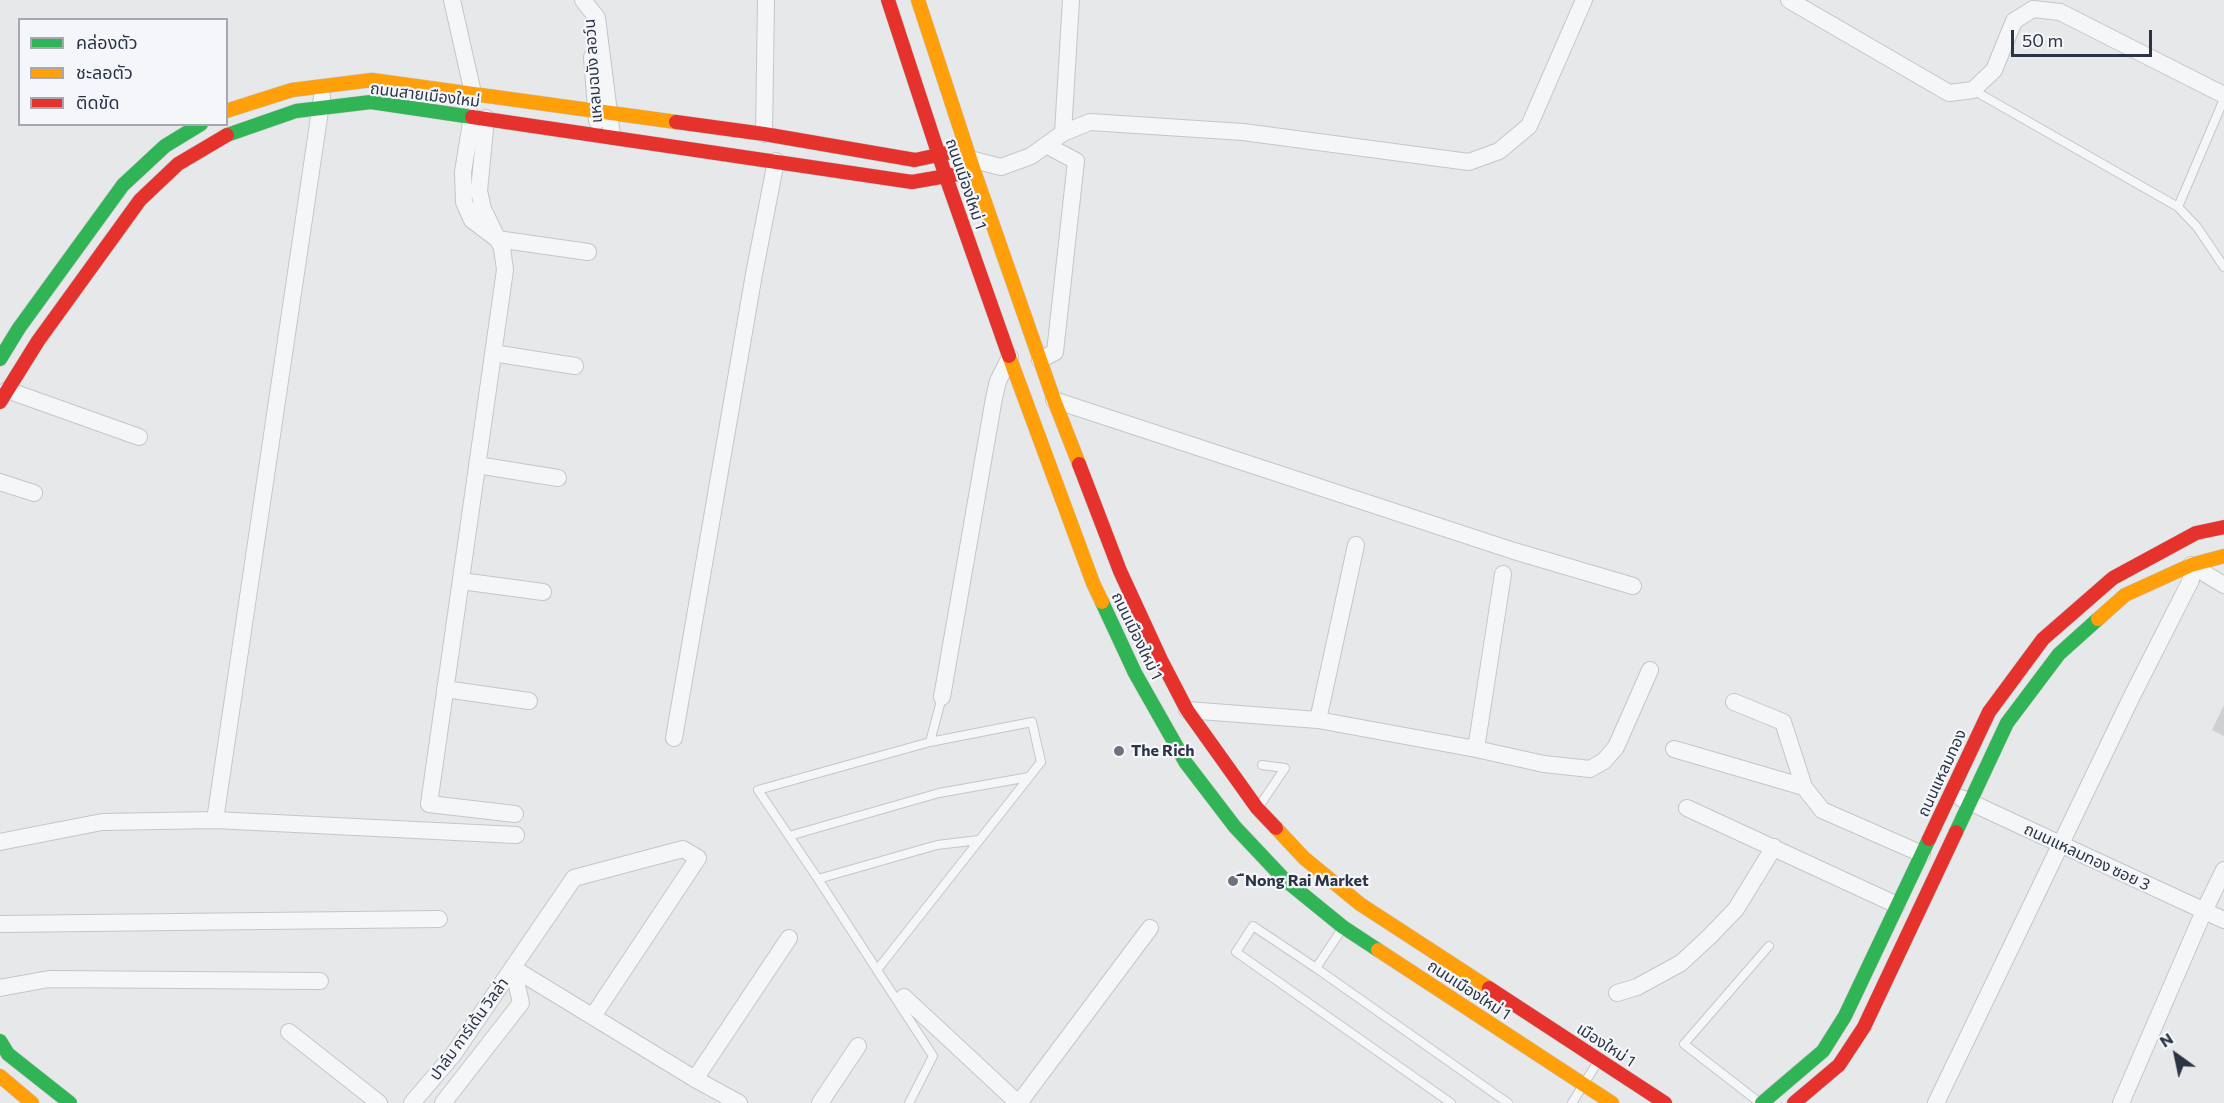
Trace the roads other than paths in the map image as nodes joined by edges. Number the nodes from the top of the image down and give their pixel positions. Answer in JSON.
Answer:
{"nodes":[{"id":1,"x":452,"y":0,"type":"edge"},
{"id":2,"x":766,"y":0,"type":"edge"},
{"id":3,"x":888,"y":0,"type":"edge"},
{"id":4,"x":918,"y":0,"type":"edge"},
{"id":5,"x":1071,"y":0,"type":"edge"},
{"id":6,"x":1584,"y":0,"type":"edge"},
{"id":7,"x":1789,"y":0,"type":"edge"},
{"id":8,"x":585,"y":4,"type":"edge"},
{"id":9,"x":2031,"y":5,"type":"edge"},
{"id":10,"x":323,"y":86,"type":"junction"},
{"id":11,"x":1973,"y":90,"type":"junction"},
{"id":12,"x":474,"y":93,"type":"junction"},
{"id":13,"x":2224,"y":94,"type":"edge"},
{"id":14,"x":2224,"y":99,"type":"edge"},
{"id":15,"x":321,"y":108,"type":"junction"},
{"id":16,"x":228,"y":110,"type":"edge"},
{"id":17,"x":603,"y":112,"type":"junction"},
{"id":18,"x":479,"y":117,"type":"junction"},
{"id":19,"x":198,"y":126,"type":"edge"},
{"id":20,"x":1063,"y":133,"type":"junction"},
{"id":21,"x":764,"y":134,"type":"junction"},
{"id":22,"x":605,"y":135,"type":"junction"},
{"id":23,"x":1046,"y":145,"type":"junction"},
{"id":24,"x":939,"y":156,"type":"junction"},
{"id":25,"x":970,"y":159,"type":"junction"},
{"id":26,"x":776,"y":161,"type":"junction"},
{"id":27,"x":946,"y":177,"type":"junction"},
{"id":28,"x":2178,"y":207,"type":"junction"},
{"id":29,"x":497,"y":239,"type":"junction"},
{"id":30,"x":588,"y":252,"type":"dead end"},
{"id":31,"x":2224,"y":267,"type":"edge"},
{"id":32,"x":493,"y":353,"type":"junction"},
{"id":33,"x":1010,"y":357,"type":"junction"},
{"id":34,"x":0,"y":359,"type":"edge"},
{"id":35,"x":1040,"y":360,"type":"junction"},
{"id":36,"x":575,"y":366,"type":"dead end"},
{"id":37,"x":4,"y":396,"type":"edge"},
{"id":38,"x":1054,"y":400,"type":"junction"},
{"id":39,"x":139,"y":437,"type":"dead end"},
{"id":40,"x":477,"y":465,"type":"junction"},
{"id":41,"x":558,"y":478,"type":"dead end"},
{"id":42,"x":0,"y":482,"type":"edge"},
{"id":43,"x":34,"y":493,"type":"dead end"},
{"id":44,"x":2224,"y":527,"type":"edge"},
{"id":45,"x":1356,"y":545,"type":"dead end"},
{"id":46,"x":2224,"y":556,"type":"edge"},
{"id":47,"x":2191,"y":565,"type":"junction"},
{"id":48,"x":1503,"y":574,"type":"dead end"},
{"id":49,"x":461,"y":581,"type":"junction"},
{"id":50,"x":2224,"y":585,"type":"edge"},
{"id":51,"x":1633,"y":586,"type":"dead end"},
{"id":52,"x":543,"y":592,"type":"dead end"},
{"id":53,"x":1650,"y":670,"type":"dead end"},
{"id":54,"x":445,"y":689,"type":"junction"},
{"id":55,"x":942,"y":697,"type":"joint"},
{"id":56,"x":529,"y":701,"type":"dead end"},
{"id":57,"x":1734,"y":702,"type":"dead end"},
{"id":58,"x":1187,"y":710,"type":"junction"},
{"id":59,"x":1318,"y":720,"type":"junction"},
{"id":60,"x":674,"y":738,"type":"dead end"},
{"id":61,"x":930,"y":742,"type":"junction"},
{"id":62,"x":1476,"y":749,"type":"junction"},
{"id":63,"x":1674,"y":749,"type":"dead end"},
{"id":64,"x":1262,"y":765,"type":"dead end"},
{"id":65,"x":1029,"y":777,"type":"junction"},
{"id":66,"x":1804,"y":787,"type":"junction"},
{"id":67,"x":1950,"y":793,"type":"junction"},
{"id":68,"x":1970,"y":802,"type":"junction"},
{"id":69,"x":1257,"y":808,"type":"junction"},
{"id":70,"x":1687,"y":808,"type":"dead end"},
{"id":71,"x":515,"y":814,"type":"dead end"},
{"id":72,"x":215,"y":820,"type":"junction"},
{"id":73,"x":516,"y":835,"type":"dead end"},
{"id":74,"x":789,"y":836,"type":"junction"},
{"id":75,"x":979,"y":840,"type":"junction"},
{"id":76,"x":0,"y":842,"type":"edge"},
{"id":77,"x":2062,"y":844,"type":"junction"},
{"id":78,"x":1774,"y":847,"type":"junction"},
{"id":79,"x":1922,"y":854,"type":"junction"},
{"id":80,"x":2224,"y":870,"type":"edge"},
{"id":81,"x":818,"y":879,"type":"junction"},
{"id":82,"x":1897,"y":905,"type":"junction"},
{"id":83,"x":2204,"y":911,"type":"junction"},
{"id":84,"x":439,"y":919,"type":"dead end"},
{"id":85,"x":2224,"y":920,"type":"edge"},
{"id":86,"x":0,"y":924,"type":"edge"},
{"id":87,"x":1342,"y":927,"type":"junction"},
{"id":88,"x":1150,"y":928,"type":"dead end"},
{"id":89,"x":789,"y":938,"type":"dead end"},
{"id":90,"x":1769,"y":946,"type":"dead end"},
{"id":91,"x":513,"y":968,"type":"junction"},
{"id":92,"x":1316,"y":968,"type":"junction"},
{"id":93,"x":877,"y":970,"type":"junction"},
{"id":94,"x":321,"y":981,"type":"dead end"},
{"id":95,"x":0,"y":988,"type":"edge"},
{"id":96,"x":1617,"y":993,"type":"dead end"},
{"id":97,"x":904,"y":997,"type":"dead end"},
{"id":98,"x":1529,"y":1014,"type":"joint"},
{"id":99,"x":593,"y":1016,"type":"junction"},
{"id":100,"x":289,"y":1032,"type":"dead end"},
{"id":101,"x":1,"y":1044,"type":"edge"},
{"id":102,"x":858,"y":1046,"type":"dead end"},
{"id":103,"x":1599,"y":1060,"type":"junction"},
{"id":104,"x":0,"y":1076,"type":"edge"},
{"id":105,"x":694,"y":1079,"type":"junction"},
{"id":106,"x":1583,"y":1084,"type":"junction"},
{"id":107,"x":32,"y":1103,"type":"edge"},
{"id":108,"x":70,"y":1103,"type":"edge"},
{"id":109,"x":379,"y":1103,"type":"edge"},
{"id":110,"x":412,"y":1103,"type":"edge"},
{"id":111,"x":443,"y":1103,"type":"edge"},
{"id":112,"x":739,"y":1103,"type":"edge"},
{"id":113,"x":820,"y":1103,"type":"edge"},
{"id":114,"x":909,"y":1103,"type":"edge"},
{"id":115,"x":1018,"y":1103,"type":"edge"},
{"id":116,"x":1451,"y":1103,"type":"edge"},
{"id":117,"x":1508,"y":1103,"type":"edge"},
{"id":118,"x":1572,"y":1103,"type":"edge"},
{"id":119,"x":1612,"y":1103,"type":"edge"},
{"id":120,"x":1665,"y":1103,"type":"edge"},
{"id":121,"x":1761,"y":1103,"type":"edge"},
{"id":122,"x":1794,"y":1103,"type":"edge"},
{"id":123,"x":1936,"y":1103,"type":"edge"},
{"id":124,"x":2121,"y":1103,"type":"edge"}],
"edges":[{"from":1,"to":12,"type":"street"},
{"from":2,"to":21,"type":"street"},
{"from":3,"to":24,"type":"street","name":"ถนนเมืองใหม่ 1"},
{"from":4,"to":25,"type":"street","name":"ถนนเมืองใหม่ 1"},
{"from":5,"to":20,"type":"street"},
{"from":6,"to":20,"type":"street"},
{"from":7,"to":11,"type":"street"},
{"from":8,"to":17,"type":"street","name":"แหลมฉบัง ลอว์น"},
{"from":9,"to":11,"type":"street"},
{"from":9,"to":13,"type":"street"},
{"from":10,"to":12,"type":"street","name":"ถนนสายเมืองใหม่"},
{"from":10,"to":15,"type":"street"},
{"from":10,"to":16,"type":"street","name":"ถนนสายเมืองใหม่"},
{"from":11,"to":28,"type":"lane"},
{"from":12,"to":17,"type":"street","name":"ถนนสายเมืองใหม่"},
{"from":14,"to":28,"type":"lane"},
{"from":15,"to":18,"type":"street","name":"ถนนสายเมืองใหม่"},
{"from":15,"to":37,"type":"street","name":"ถนนสายเมืองใหม่"},
{"from":15,"to":72,"type":"street"},
{"from":17,"to":21,"type":"street","name":"ถนนสายเมืองใหม่"},
{"from":17,"to":22,"type":"street","name":"แหลมฉบัง ลอว์น"},
{"from":18,"to":22,"type":"street","name":"ถนนสายเมืองใหม่"},
{"from":18,"to":29,"type":"street"},
{"from":19,"to":34,"type":"street"},
{"from":20,"to":23,"type":"street"},
{"from":21,"to":24,"type":"street","name":"ถนนสายเมืองใหม่"},
{"from":22,"to":26,"type":"street","name":"ถนนสายเมืองใหม่"},
{"from":23,"to":25,"type":"street"},
{"from":23,"to":35,"type":"street"},
{"from":24,"to":25,"type":"street","name":"ถนนสายเมืองใหม่"},
{"from":24,"to":27,"type":"street","name":"ถนนเมืองใหม่ 1"},
{"from":25,"to":27,"type":"street","name":"ถนนสายเมืองใหม่"},
{"from":25,"to":35,"type":"street","name":"ถนนเมืองใหม่ 1"},
{"from":26,"to":27,"type":"street","name":"ถนนสายเมืองใหม่"},
{"from":26,"to":60,"type":"street"},
{"from":27,"to":33,"type":"street","name":"ถนนเมืองใหม่ 1"},
{"from":28,"to":31,"type":"lane"},
{"from":29,"to":30,"type":"street"},
{"from":29,"to":32,"type":"street"},
{"from":32,"to":36,"type":"street"},
{"from":32,"to":40,"type":"street"},
{"from":33,"to":55,"type":"street"},
{"from":33,"to":87,"type":"street","name":"ถนนเมืองใหม่ 1"},
{"from":35,"to":38,"type":"street","name":"ถนนเมืองใหม่ 1"},
{"from":37,"to":39,"type":"street"},
{"from":38,"to":51,"type":"street"},
{"from":38,"to":58,"type":"street","name":"ถนนเมืองใหม่ 1"},
{"from":40,"to":41,"type":"street"},
{"from":40,"to":49,"type":"street"},
{"from":42,"to":43,"type":"street"},
{"from":44,"to":67,"type":"street","name":"ถนนแหลมทอง"},
{"from":45,"to":59,"type":"street"},
{"from":46,"to":47,"type":"street"},
{"from":47,"to":50,"type":"street"},
{"from":47,"to":68,"type":"street"},
{"from":47,"to":77,"type":"street"},
{"from":48,"to":62,"type":"street"},
{"from":49,"to":52,"type":"street"},
{"from":49,"to":54,"type":"street"},
{"from":53,"to":62,"type":"street"},
{"from":54,"to":56,"type":"street"},
{"from":54,"to":71,"type":"street"},
{"from":55,"to":61,"type":"lane"},
{"from":57,"to":66,"type":"street"},
{"from":58,"to":59,"type":"street"},
{"from":58,"to":69,"type":"street","name":"ถนนเมืองใหม่ 1"},
{"from":59,"to":62,"type":"street"},
{"from":61,"to":65,"type":"lane"},
{"from":61,"to":74,"type":"lane"},
{"from":63,"to":66,"type":"street"},
{"from":64,"to":69,"type":"lane"},
{"from":65,"to":74,"type":"lane"},
{"from":65,"to":75,"type":"lane"},
{"from":66,"to":79,"type":"street"},
{"from":67,"to":68,"type":"street","name":"ถนนแหลมทอง ซอย 3"},
{"from":67,"to":79,"type":"street","name":"ถนนแหลมทอง"},
{"from":68,"to":77,"type":"street","name":"ถนนแหลมทอง ซอย 3"},
{"from":68,"to":122,"type":"street"},
{"from":69,"to":98,"type":"street","name":"ถนนเมืองใหม่ 1"},
{"from":70,"to":78,"type":"street"},
{"from":72,"to":73,"type":"street"},
{"from":72,"to":76,"type":"street"},
{"from":74,"to":81,"type":"lane"},
{"from":75,"to":81,"type":"lane"},
{"from":75,"to":93,"type":"lane"},
{"from":77,"to":83,"type":"street","name":"ถนนแหลมทอง ซอย 3"},
{"from":77,"to":123,"type":"street"},
{"from":78,"to":82,"type":"street"},
{"from":78,"to":96,"type":"street"},
{"from":79,"to":82,"type":"street","name":"ถนนแหลมทอง"},
{"from":80,"to":83,"type":"street"},
{"from":81,"to":93,"type":"lane"},
{"from":82,"to":121,"type":"street","name":"ถนนแหลมทอง"},
{"from":83,"to":85,"type":"street","name":"ถนนแหลมทอง ซอย 3"},
{"from":83,"to":124,"type":"street"},
{"from":84,"to":86,"type":"street"},
{"from":87,"to":92,"type":"lane"},
{"from":87,"to":106,"type":"street","name":"ถนนเมืองใหม่ 1"},
{"from":88,"to":115,"type":"street"},
{"from":89,"to":105,"type":"street"},
{"from":90,"to":121,"type":"lane"},
{"from":91,"to":99,"type":"street"},
{"from":91,"to":99,"type":"street"},
{"from":91,"to":110,"type":"street","name":"ปาล์ม การ์เด้น วิลล่า"},
{"from":91,"to":111,"type":"street","name":"ปาล์ม การ์เด้น วิลล่า"},
{"from":92,"to":116,"type":"lane"},
{"from":92,"to":117,"type":"lane"},
{"from":93,"to":114,"type":"lane"},
{"from":94,"to":95,"type":"street"},
{"from":97,"to":115,"type":"street"},
{"from":98,"to":103,"type":"street","name":"เมืองใหม่ 1"},
{"from":99,"to":105,"type":"street"},
{"from":100,"to":109,"type":"street"},
{"from":101,"to":108,"type":"street"},
{"from":102,"to":113,"type":"street"},
{"from":103,"to":106,"type":"lane"},
{"from":103,"to":120,"type":"street","name":"เมืองใหม่ 1"},
{"from":104,"to":107,"type":"street"},
{"from":105,"to":112,"type":"street"},
{"from":106,"to":118,"type":"lane"},
{"from":106,"to":119,"type":"street","name":"ถนนเมืองใหม่ 1"}]}
